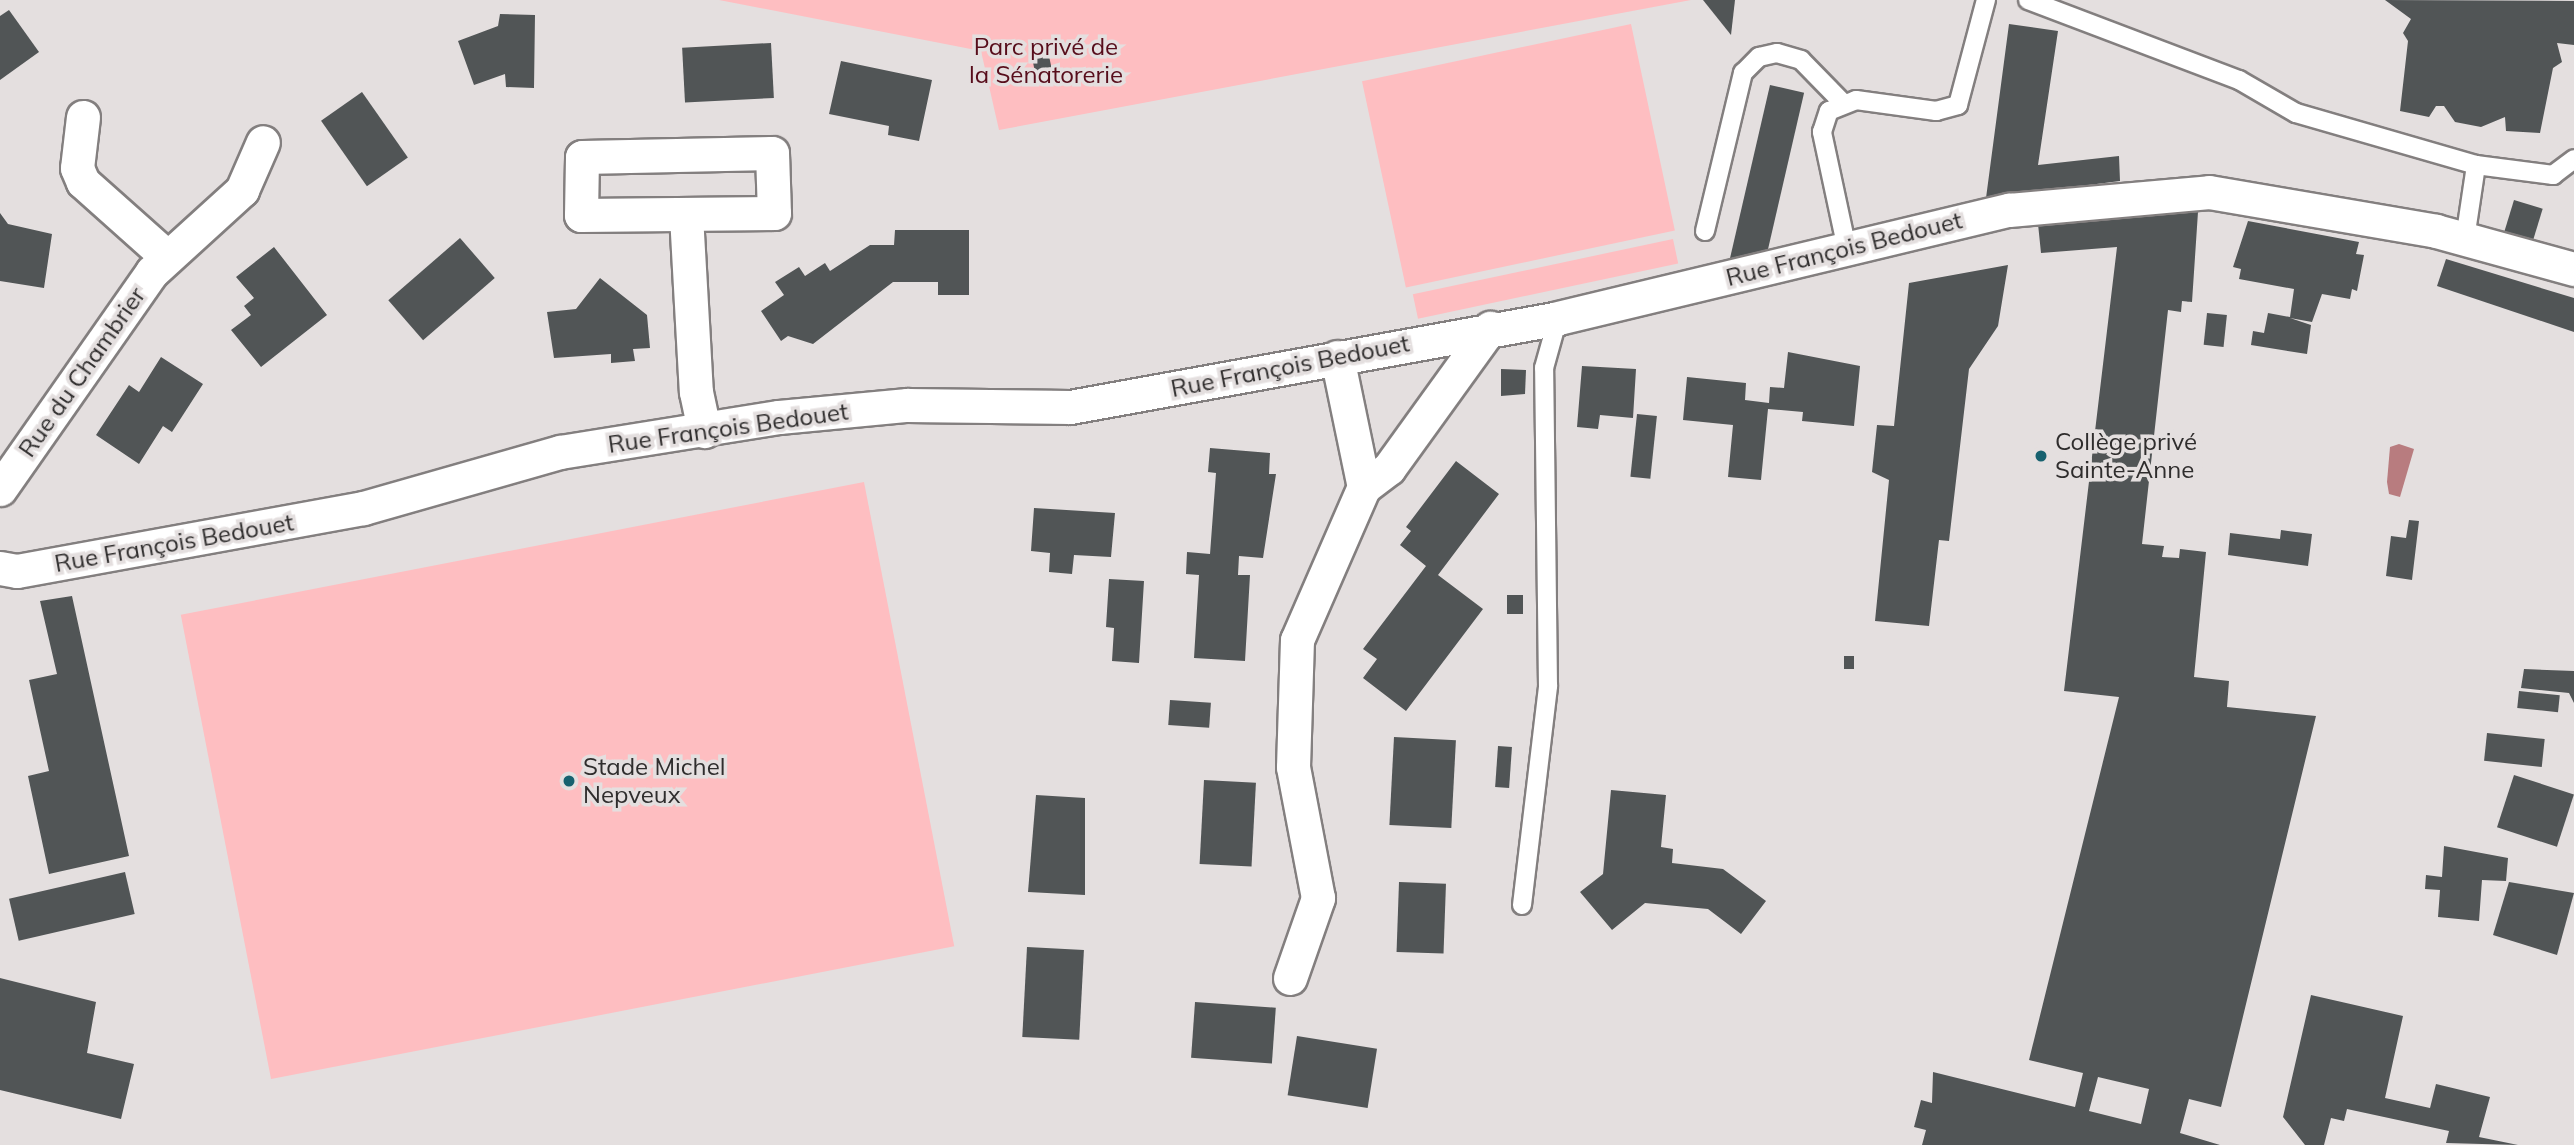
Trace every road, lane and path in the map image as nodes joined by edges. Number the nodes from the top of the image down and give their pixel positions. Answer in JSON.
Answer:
{"nodes":[{"id":1,"x":1986,"y":0,"type":"edge"},
{"id":2,"x":2028,"y":0,"type":"edge"},
{"id":3,"x":1841,"y":101,"type":"junction"},
{"id":4,"x":83,"y":117,"type":"dead end"},
{"id":5,"x":263,"y":142,"type":"dead end"},
{"id":6,"x":2574,"y":159,"type":"edge"},
{"id":7,"x":2476,"y":165,"type":"junction"},
{"id":8,"x":686,"y":215,"type":"junction"},
{"id":9,"x":1705,"y":231,"type":"dead end"},
{"id":10,"x":2465,"y":239,"type":"junction"},
{"id":11,"x":1847,"y":249,"type":"junction"},
{"id":12,"x":166,"y":256,"type":"junction"},
{"id":13,"x":2574,"y":270,"type":"edge"},
{"id":14,"x":1558,"y":318,"type":"junction"},
{"id":15,"x":1490,"y":328,"type":"junction"},
{"id":16,"x":1337,"y":357,"type":"junction"},
{"id":17,"x":704,"y":431,"type":"junction"},
{"id":18,"x":1364,"y":487,"type":"junction"},
{"id":19,"x":0,"y":489,"type":"edge"},
{"id":20,"x":0,"y":568,"type":"edge"},
{"id":21,"x":1522,"y":905,"type":"dead end"},
{"id":22,"x":1290,"y":978,"type":"dead end"}],
"edges":[{"from":1,"to":3,"type":"lane"},
{"from":2,"to":7,"type":"lane"},
{"from":3,"to":9,"type":"lane"},
{"from":3,"to":11,"type":"lane"},
{"from":4,"to":12,"type":"street"},
{"from":5,"to":12,"type":"street","name":"Rue du Chambrier"},
{"from":6,"to":7,"type":"lane"},
{"from":7,"to":10,"type":"lane"},
{"from":8,"to":8,"type":"street"},
{"from":8,"to":17,"type":"street"},
{"from":10,"to":11,"type":"street","name":"Rue François Bedouet"},
{"from":10,"to":13,"type":"street","name":"Rue François Bedouet"},
{"from":11,"to":14,"type":"street","name":"Rue François Bedouet"},
{"from":12,"to":19,"type":"street","name":"Rue du Chambrier"},
{"from":14,"to":15,"type":"street","name":"Rue François Bedouet"},
{"from":14,"to":21,"type":"lane"},
{"from":15,"to":16,"type":"street","name":"Rue François Bedouet"},
{"from":15,"to":18,"type":"street"},
{"from":16,"to":17,"type":"street","name":"Rue François Bedouet"},
{"from":16,"to":18,"type":"street"},
{"from":17,"to":20,"type":"street","name":"Rue François Bedouet"},
{"from":18,"to":22,"type":"street"}]}
